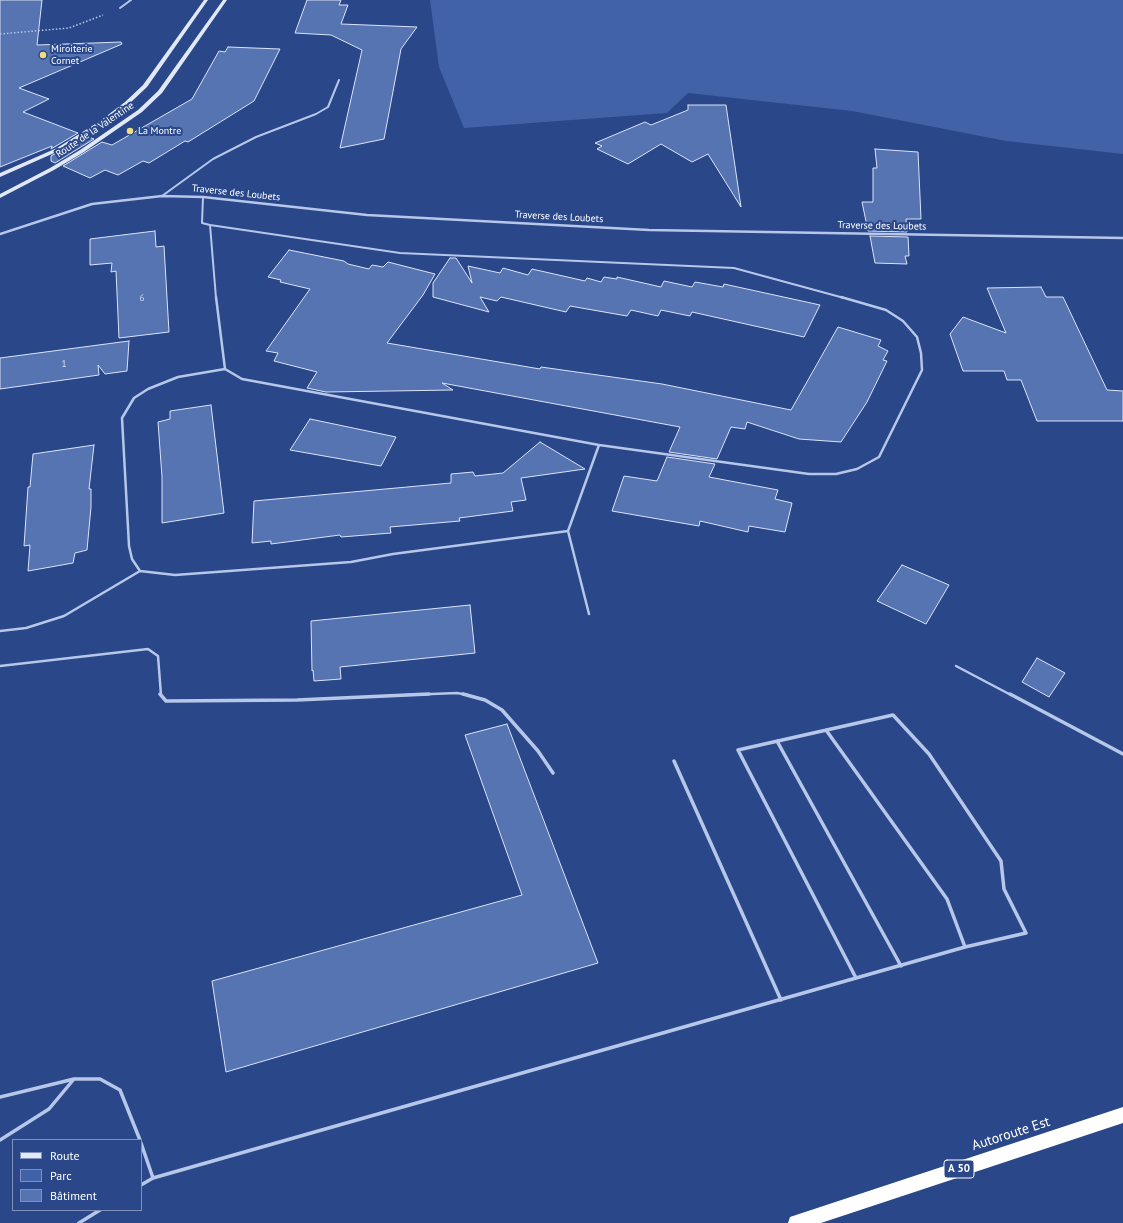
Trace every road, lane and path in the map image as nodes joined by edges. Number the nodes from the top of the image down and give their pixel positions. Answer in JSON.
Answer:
{"nodes":[{"id":1,"x":131,"y":0,"type":"edge"},
{"id":2,"x":206,"y":0,"type":"edge"},
{"id":3,"x":224,"y":0,"type":"edge"},
{"id":4,"x":120,"y":8,"type":"joint"},
{"id":5,"x":0,"y":34,"type":"edge"},
{"id":6,"x":338,"y":80,"type":"dead end"},
{"id":7,"x":0,"y":175,"type":"edge"},
{"id":8,"x":0,"y":196,"type":"edge"},
{"id":9,"x":162,"y":196,"type":"junction"},
{"id":10,"x":203,"y":197,"type":"junction"},
{"id":11,"x":210,"y":225,"type":"junction"},
{"id":12,"x":0,"y":234,"type":"edge"},
{"id":13,"x":1123,"y":238,"type":"edge"},
{"id":14,"x":225,"y":369,"type":"junction"},
{"id":15,"x":599,"y":445,"type":"junction"},
{"id":16,"x":568,"y":531,"type":"junction"},
{"id":17,"x":140,"y":571,"type":"junction"},
{"id":18,"x":589,"y":614,"type":"dead end"},
{"id":19,"x":0,"y":631,"type":"edge"},
{"id":20,"x":0,"y":666,"type":"edge"},
{"id":21,"x":956,"y":666,"type":"dead end"},
{"id":22,"x":826,"y":730,"type":"junction"},
{"id":23,"x":777,"y":741,"type":"junction"},
{"id":24,"x":1123,"y":754,"type":"edge"},
{"id":25,"x":674,"y":761,"type":"dead end"},
{"id":26,"x":553,"y":773,"type":"dead end"},
{"id":27,"x":965,"y":948,"type":"junction"},
{"id":28,"x":901,"y":966,"type":"junction"},
{"id":29,"x":856,"y":978,"type":"junction"},
{"id":30,"x":781,"y":1000,"type":"junction"},
{"id":31,"x":74,"y":1079,"type":"junction"},
{"id":32,"x":0,"y":1097,"type":"edge"},
{"id":33,"x":1123,"y":1115,"type":"edge"},
{"id":34,"x":140,"y":1139,"type":"edge"},
{"id":35,"x":0,"y":1140,"type":"edge"},
{"id":36,"x":142,"y":1147,"type":"edge"},
{"id":37,"x":153,"y":1178,"type":"junction"},
{"id":38,"x":142,"y":1184,"type":"edge"},
{"id":39,"x":98,"y":1211,"type":"edge"},
{"id":40,"x":79,"y":1223,"type":"edge"},
{"id":41,"x":796,"y":1223,"type":"edge"}],
"edges":[{"from":1,"to":4,"type":"lane"},
{"from":2,"to":7,"type":"main road","name":"Route de la Valentine"},
{"from":3,"to":8,"type":"main road","name":"Route de la Valentine"},
{"from":4,"to":5,"type":"path"},
{"from":6,"to":9,"type":"lane"},
{"from":9,"to":10,"type":"street","name":"Traverse des Loubets"},
{"from":9,"to":12,"type":"street","name":"Traverse des Loubets"},
{"from":10,"to":11,"type":"lane"},
{"from":10,"to":13,"type":"street","name":"Traverse des Loubets"},
{"from":11,"to":14,"type":"lane"},
{"from":11,"to":15,"type":"lane"},
{"from":14,"to":15,"type":"lane"},
{"from":14,"to":17,"type":"lane"},
{"from":15,"to":16,"type":"lane"},
{"from":16,"to":17,"type":"lane"},
{"from":16,"to":18,"type":"lane"},
{"from":17,"to":19,"type":"lane"},
{"from":20,"to":26,"type":"lane"},
{"from":21,"to":24,"type":"lane"},
{"from":22,"to":23,"type":"lane"},
{"from":22,"to":27,"type":"lane"},
{"from":22,"to":27,"type":"lane"},
{"from":23,"to":28,"type":"lane"},
{"from":23,"to":29,"type":"lane"},
{"from":25,"to":30,"type":"lane"},
{"from":27,"to":28,"type":"lane"},
{"from":28,"to":29,"type":"lane"},
{"from":29,"to":30,"type":"lane"},
{"from":30,"to":37,"type":"lane"},
{"from":31,"to":32,"type":"lane"},
{"from":31,"to":34,"type":"lane"},
{"from":31,"to":35,"type":"lane"},
{"from":33,"to":41,"type":"highway","name":"Autoroute Est","number":"A 50"},
{"from":36,"to":37,"type":"lane"},
{"from":37,"to":38,"type":"lane"},
{"from":39,"to":40,"type":"lane"}]}
